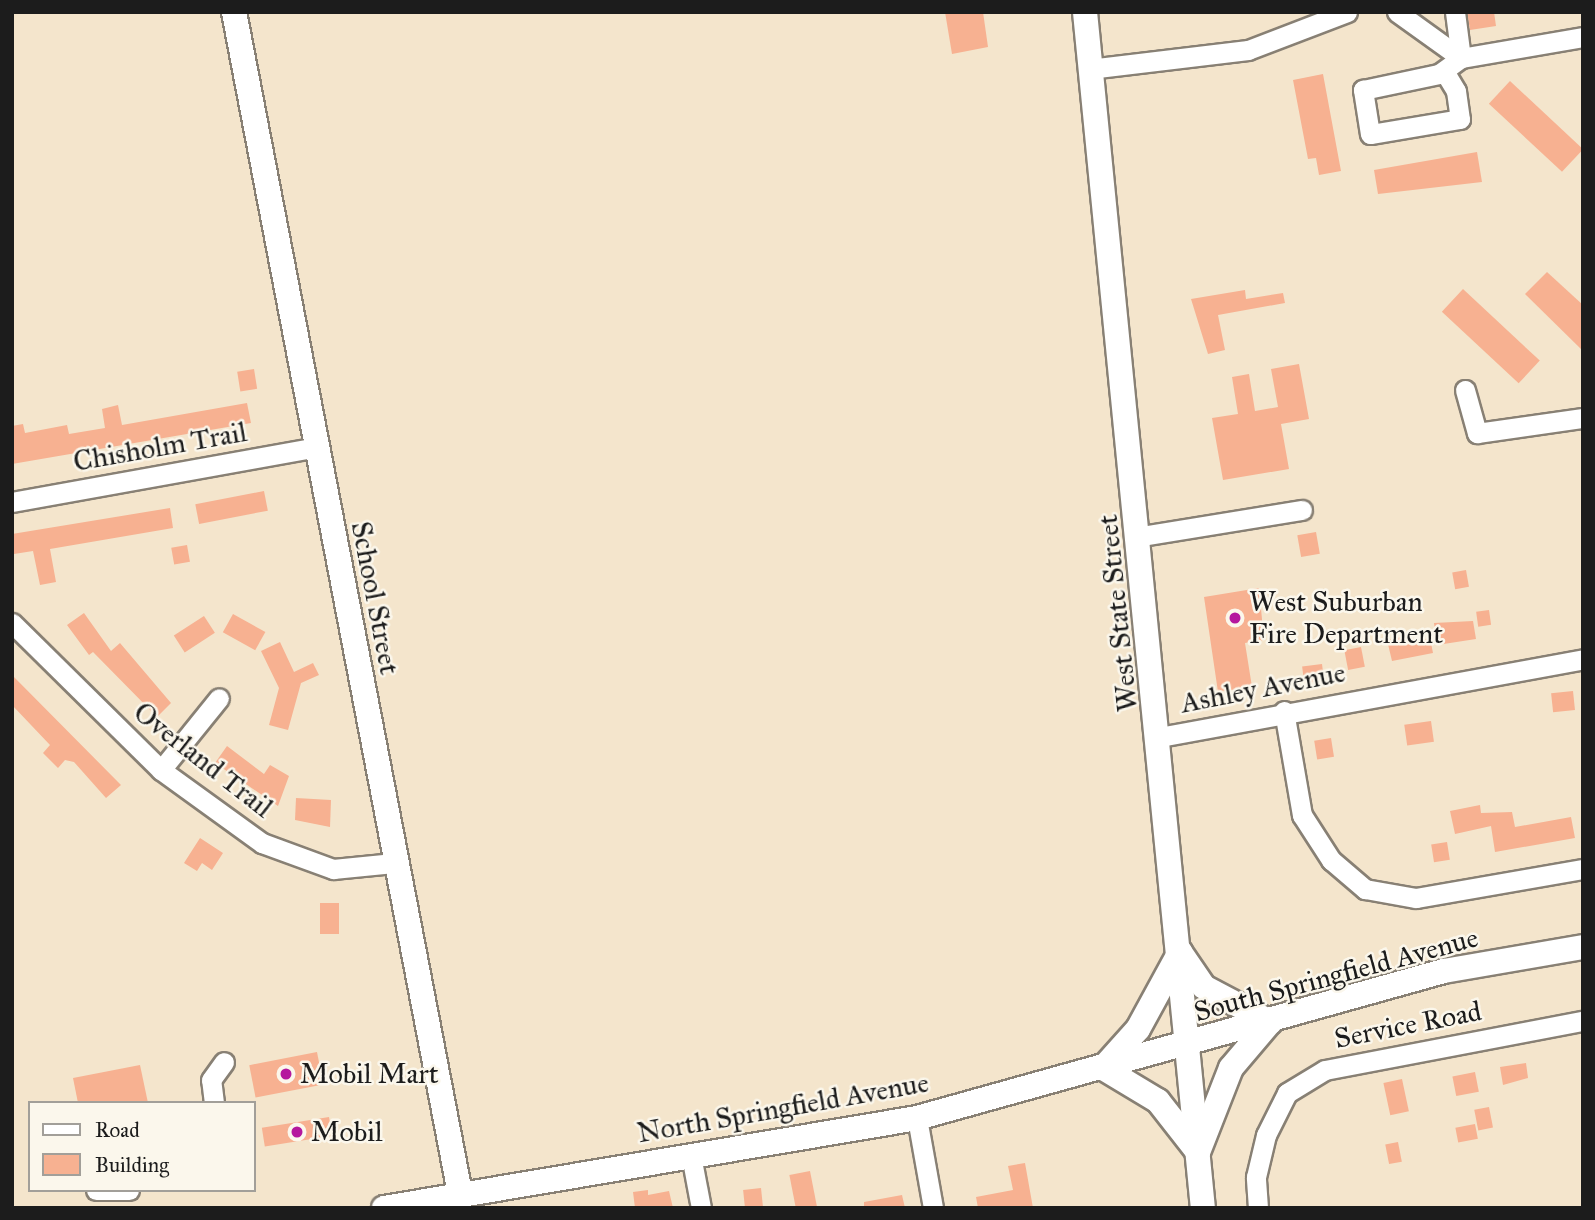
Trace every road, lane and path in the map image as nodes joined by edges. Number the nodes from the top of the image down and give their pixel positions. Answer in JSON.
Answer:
{"nodes":[{"id":1,"x":234,"y":12,"type":"edge"},
{"id":2,"x":1085,"y":12,"type":"edge"},
{"id":3,"x":1347,"y":12,"type":"edge"},
{"id":4,"x":1397,"y":12,"type":"edge"},
{"id":5,"x":1455,"y":12,"type":"edge"},
{"id":6,"x":1583,"y":37,"type":"edge"},
{"id":7,"x":1461,"y":58,"type":"junction"},
{"id":8,"x":1090,"y":69,"type":"junction"},
{"id":9,"x":1444,"y":71,"type":"junction"},
{"id":10,"x":1465,"y":390,"type":"dead end"},
{"id":11,"x":1583,"y":418,"type":"edge"},
{"id":12,"x":317,"y":447,"type":"junction"},
{"id":13,"x":12,"y":502,"type":"edge"},
{"id":14,"x":1302,"y":510,"type":"dead end"},
{"id":15,"x":1141,"y":536,"type":"junction"},
{"id":16,"x":12,"y":623,"type":"edge"},
{"id":17,"x":1583,"y":659,"type":"edge"},
{"id":18,"x":219,"y":698,"type":"dead end"},
{"id":19,"x":1284,"y":711,"type":"junction"},
{"id":20,"x":1160,"y":737,"type":"junction"},
{"id":21,"x":161,"y":770,"type":"junction"},
{"id":22,"x":394,"y":863,"type":"junction"},
{"id":23,"x":1583,"y":869,"type":"edge"},
{"id":24,"x":1583,"y":947,"type":"edge"},
{"id":25,"x":1180,"y":952,"type":"junction"},
{"id":26,"x":1583,"y":1021,"type":"edge"},
{"id":27,"x":1270,"y":1022,"type":"junction"},
{"id":28,"x":1188,"y":1046,"type":"junction"},
{"id":29,"x":224,"y":1062,"type":"dead end"},
{"id":30,"x":1103,"y":1068,"type":"junction"},
{"id":31,"x":214,"y":1101,"type":"edge"},
{"id":32,"x":917,"y":1118,"type":"junction"},
{"id":33,"x":1198,"y":1152,"type":"junction"},
{"id":34,"x":691,"y":1155,"type":"junction"},
{"id":35,"x":460,"y":1194,"type":"junction"},
{"id":36,"x":384,"y":1208,"type":"edge"},
{"id":37,"x":701,"y":1208,"type":"edge"},
{"id":38,"x":933,"y":1208,"type":"edge"},
{"id":39,"x":1203,"y":1208,"type":"edge"},
{"id":40,"x":1258,"y":1208,"type":"edge"}],
"edges":[{"from":1,"to":12,"type":"main road","name":"School Street"},
{"from":2,"to":8,"type":"main road","name":"West State Street"},
{"from":3,"to":8,"type":"street"},
{"from":4,"to":7,"type":"street"},
{"from":5,"to":7,"type":"street"},
{"from":6,"to":7,"type":"street"},
{"from":7,"to":9,"type":"street"},
{"from":8,"to":15,"type":"main road","name":"West State Street"},
{"from":9,"to":9,"type":"street"},
{"from":10,"to":11,"type":"street"},
{"from":12,"to":13,"type":"street","name":"Chisholm Trail"},
{"from":12,"to":22,"type":"main road","name":"School Street"},
{"from":14,"to":15,"type":"street"},
{"from":15,"to":20,"type":"main road","name":"West State Street"},
{"from":16,"to":21,"type":"street","name":"Overland Trail"},
{"from":17,"to":19,"type":"street","name":"Ashley Avenue"},
{"from":18,"to":21,"type":"street"},
{"from":19,"to":20,"type":"street","name":"Ashley Avenue"},
{"from":19,"to":23,"type":"street"},
{"from":20,"to":25,"type":"main road","name":"West State Street"},
{"from":21,"to":22,"type":"street","name":"Overland Trail"},
{"from":22,"to":35,"type":"main road","name":"School Street"},
{"from":24,"to":27,"type":"main road","name":"South Springfield Avenue"},
{"from":25,"to":27,"type":"main road"},
{"from":25,"to":28,"type":"main road","name":"West State Street"},
{"from":25,"to":30,"type":"main road"},
{"from":26,"to":40,"type":"street","name":"Service Road"},
{"from":27,"to":28,"type":"main road","name":"South Springfield Avenue"},
{"from":27,"to":33,"type":"main road"},
{"from":28,"to":30,"type":"main road","name":"North Springfield Avenue"},
{"from":28,"to":33,"type":"main road","name":"West State Street"},
{"from":29,"to":31,"type":"street"},
{"from":30,"to":32,"type":"main road","name":"North Springfield Avenue"},
{"from":30,"to":33,"type":"main road"},
{"from":32,"to":34,"type":"main road","name":"North Springfield Avenue"},
{"from":32,"to":38,"type":"street"},
{"from":33,"to":39,"type":"main road","name":"West State Street"},
{"from":34,"to":35,"type":"main road","name":"North Springfield Avenue"},
{"from":34,"to":37,"type":"street"},
{"from":35,"to":36,"type":"main road","name":"North Springfield Avenue"}]}
